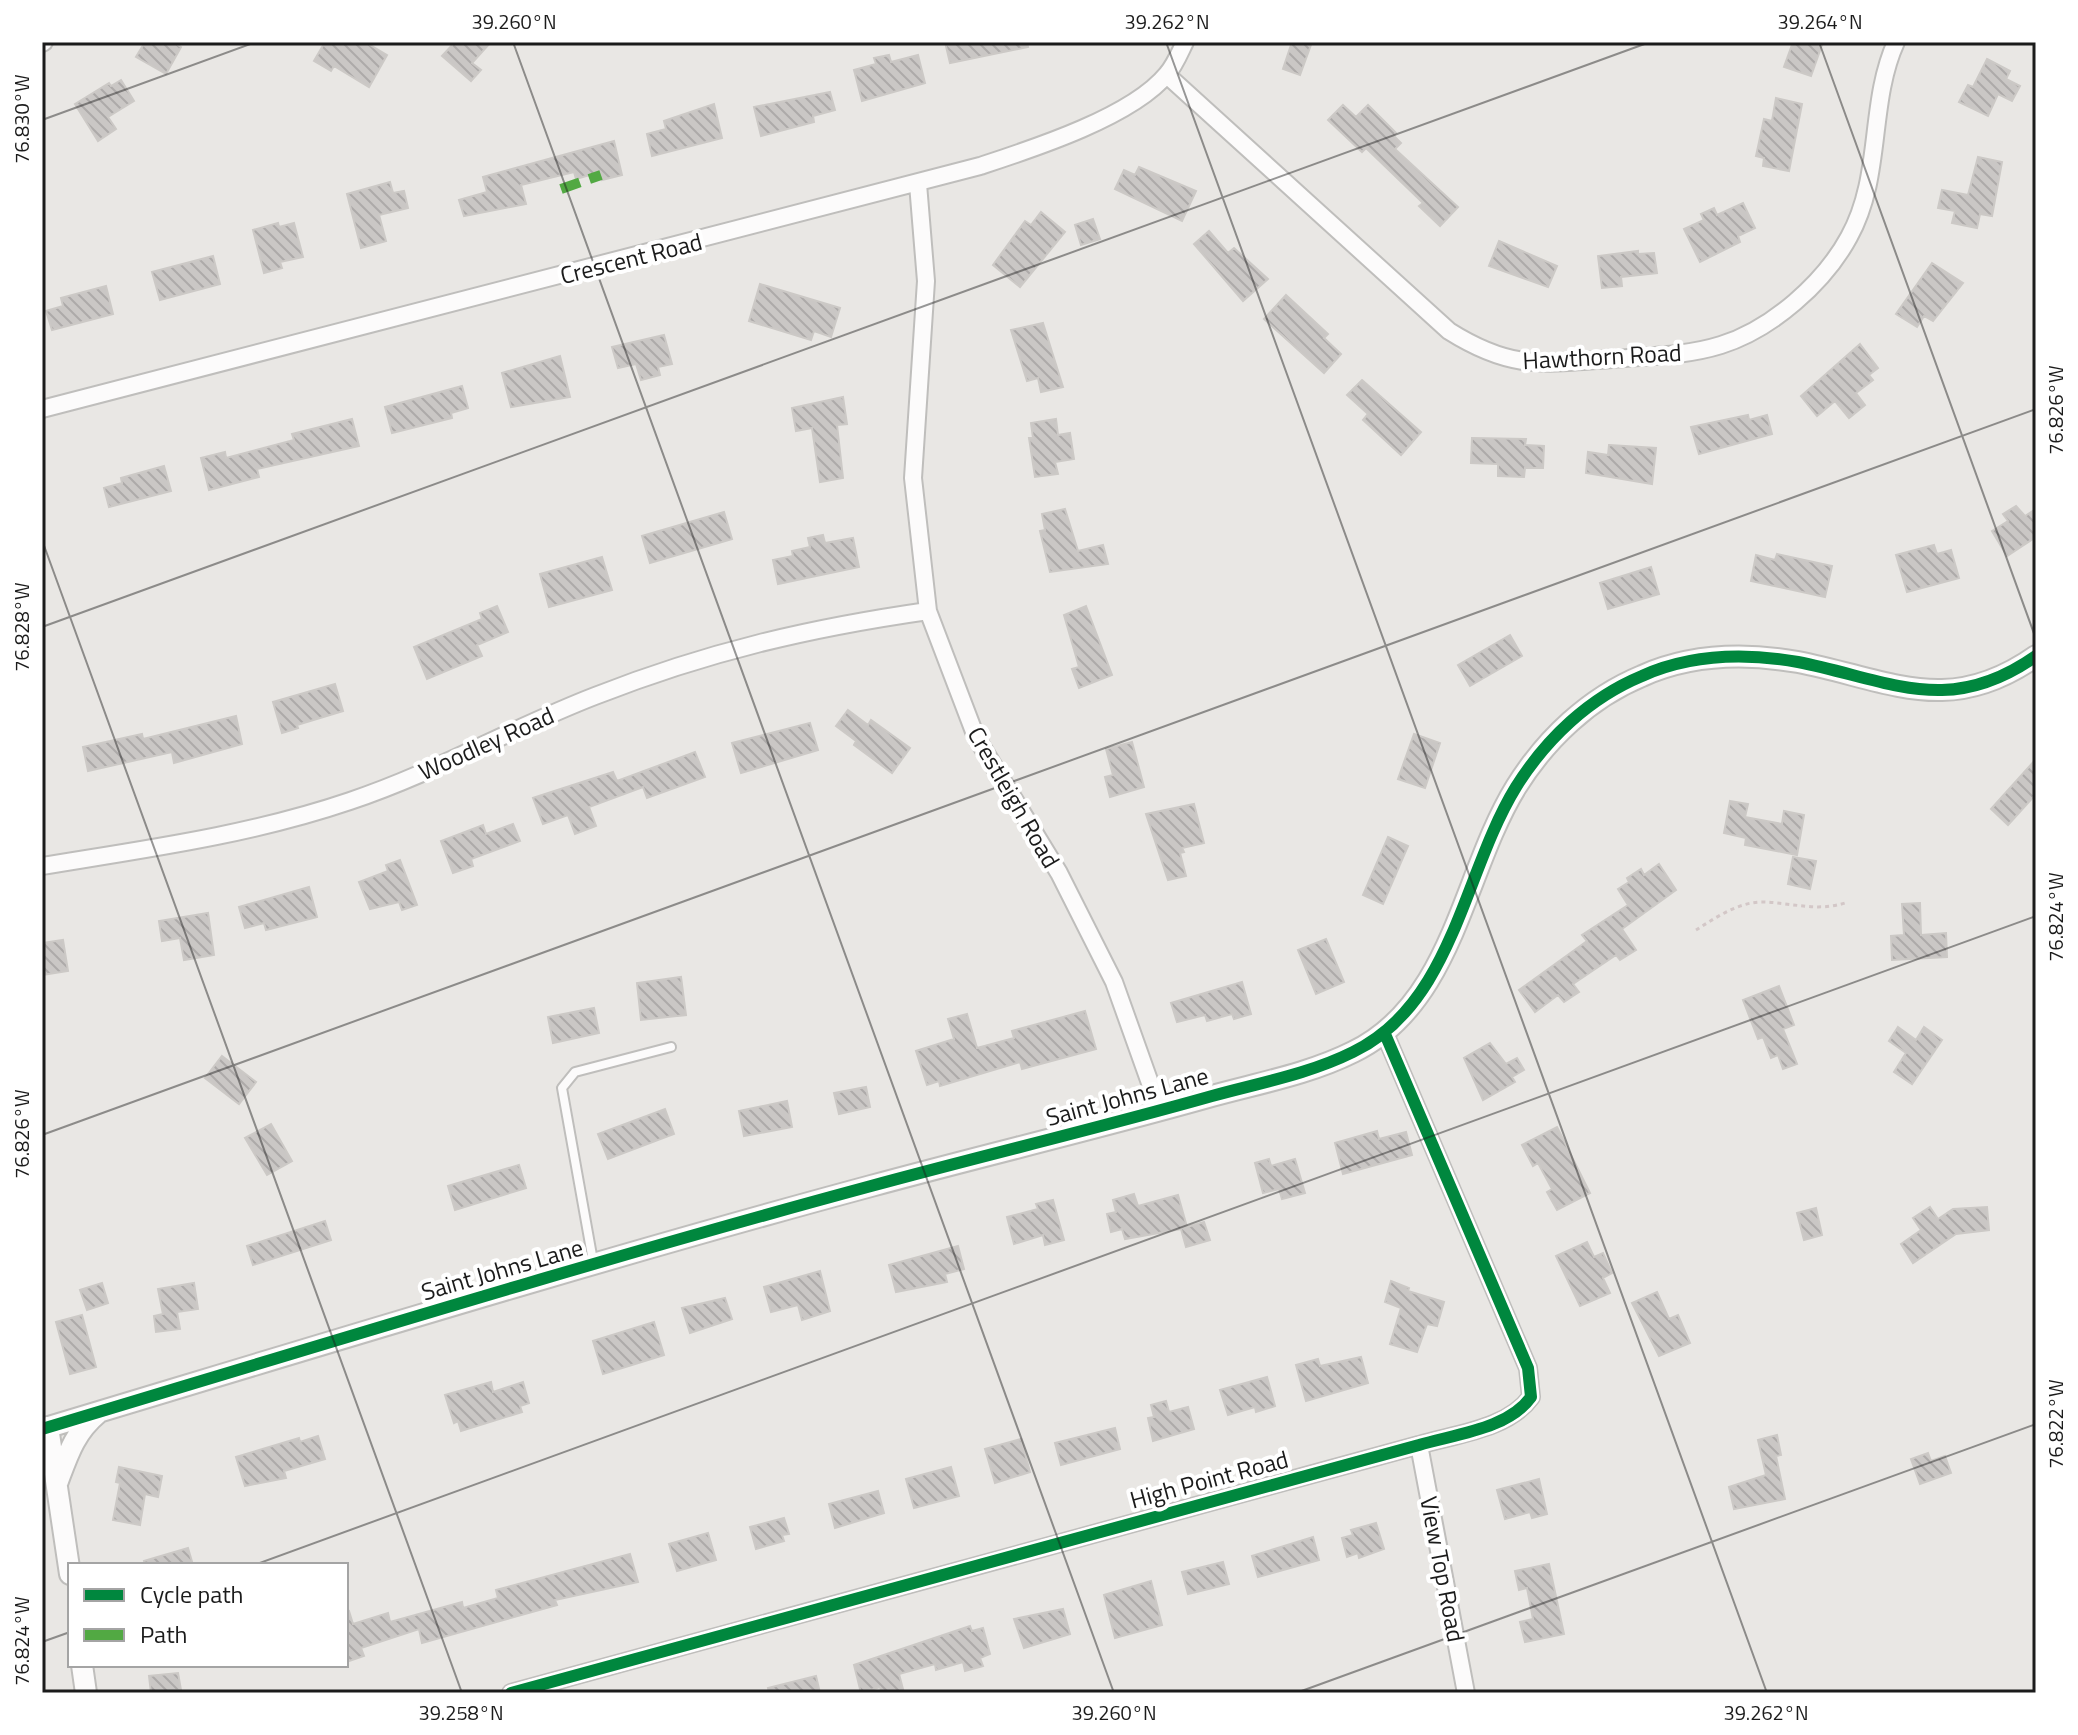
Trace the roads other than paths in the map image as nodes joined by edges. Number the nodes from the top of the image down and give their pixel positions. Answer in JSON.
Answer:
{"nodes":[{"id":1,"x":1185,"y":42,"type":"edge"},
{"id":2,"x":1896,"y":42,"type":"edge"},
{"id":3,"x":1167,"y":75,"type":"junction"},
{"id":4,"x":918,"y":184,"type":"junction"},
{"id":5,"x":42,"y":409,"type":"edge"},
{"id":6,"x":928,"y":611,"type":"junction"},
{"id":7,"x":2036,"y":656,"type":"edge"},
{"id":8,"x":42,"y":866,"type":"edge"},
{"id":9,"x":1385,"y":1034,"type":"junction"},
{"id":10,"x":671,"y":1047,"type":"dead end"},
{"id":11,"x":1160,"y":1111,"type":"junction"},
{"id":12,"x":594,"y":1266,"type":"junction"},
{"id":13,"x":100,"y":1411,"type":"junction"},
{"id":14,"x":45,"y":1428,"type":"edge"},
{"id":15,"x":1419,"y":1445,"type":"junction"},
{"id":16,"x":57,"y":1484,"type":"junction"},
{"id":17,"x":68,"y":1563,"type":"edge"},
{"id":18,"x":82,"y":1667,"type":"edge"},
{"id":19,"x":86,"y":1693,"type":"edge"},
{"id":20,"x":511,"y":1693,"type":"edge"},
{"id":21,"x":1466,"y":1693,"type":"edge"}],
"edges":[{"from":1,"to":3,"type":"street","name":"Crescent Road"},
{"from":2,"to":3,"type":"street","name":"Hawthorn Road"},
{"from":3,"to":4,"type":"street","name":"Crescent Road"},
{"from":4,"to":5,"type":"street","name":"Crescent Road"},
{"from":4,"to":6,"type":"street","name":"Crestleigh Road"},
{"from":6,"to":8,"type":"street","name":"Woodley Road"},
{"from":6,"to":11,"type":"street","name":"Crestleigh Road"},
{"from":7,"to":9,"type":"street","name":"Saint Johns Lane"},
{"from":9,"to":11,"type":"street","name":"Saint Johns Lane"},
{"from":9,"to":15,"type":"street","name":"High Point Road"},
{"from":10,"to":12,"type":"lane"},
{"from":11,"to":12,"type":"street","name":"Saint Johns Lane"},
{"from":12,"to":13,"type":"street","name":"Saint Johns Lane"},
{"from":13,"to":14,"type":"street","name":"Saint Johns Lane"},
{"from":13,"to":16,"type":"street"},
{"from":14,"to":16,"type":"street","name":"Saint Johns Lane"},
{"from":15,"to":20,"type":"street","name":"High Point Road"},
{"from":15,"to":21,"type":"street","name":"View Top Road"},
{"from":16,"to":17,"type":"street","name":"Saint Johns Lane"},
{"from":18,"to":19,"type":"street"}]}
